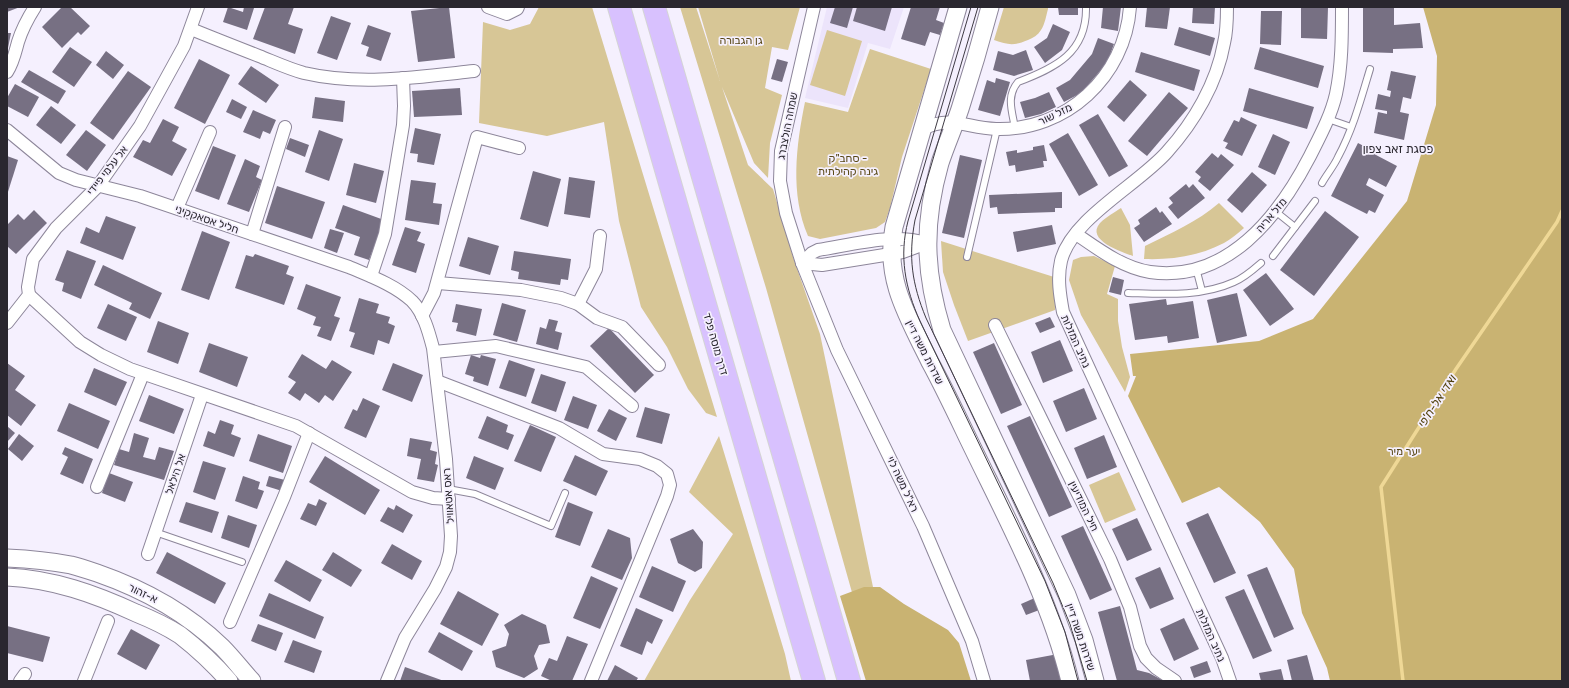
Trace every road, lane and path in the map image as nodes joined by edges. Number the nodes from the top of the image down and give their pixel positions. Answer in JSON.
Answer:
{"nodes":[{"id":1,"x":35,"y":7,"type":"edge"},
{"id":2,"x":198,"y":7,"type":"edge"},
{"id":3,"x":488,"y":7,"type":"edge"},
{"id":4,"x":518,"y":7,"type":"edge"},
{"id":5,"x":619,"y":7,"type":"edge"},
{"id":6,"x":654,"y":7,"type":"edge"},
{"id":7,"x":814,"y":7,"type":"edge"},
{"id":8,"x":958,"y":7,"type":"edge"},
{"id":9,"x":990,"y":7,"type":"edge"},
{"id":10,"x":1086,"y":7,"type":"edge"},
{"id":11,"x":1130,"y":7,"type":"edge"},
{"id":12,"x":1227,"y":7,"type":"edge"},
{"id":13,"x":1342,"y":7,"type":"edge"},
{"id":14,"x":191,"y":29,"type":"junction"},
{"id":15,"x":1370,"y":69,"type":"dead end"},
{"id":16,"x":474,"y":71,"type":"dead end"},
{"id":17,"x":7,"y":72,"type":"edge"},
{"id":18,"x":403,"y":78,"type":"junction"},
{"id":19,"x":1328,"y":119,"type":"junction"},
{"id":20,"x":955,"y":122,"type":"junction"},
{"id":21,"x":285,"y":127,"type":"dead end"},
{"id":22,"x":1351,"y":127,"type":"junction"},
{"id":23,"x":1015,"y":128,"type":"junction"},
{"id":24,"x":922,"y":129,"type":"junction"},
{"id":25,"x":996,"y":129,"type":"junction"},
{"id":26,"x":7,"y":130,"type":"edge"},
{"id":27,"x":210,"y":132,"type":"dead end"},
{"id":28,"x":519,"y":148,"type":"dead end"},
{"id":29,"x":1322,"y":183,"type":"dead end"},
{"id":30,"x":98,"y":186,"type":"junction"},
{"id":31,"x":1315,"y":201,"type":"dead end"},
{"id":32,"x":177,"y":208,"type":"junction"},
{"id":33,"x":1276,"y":211,"type":"junction"},
{"id":34,"x":1295,"y":227,"type":"junction"},
{"id":35,"x":252,"y":234,"type":"junction"},
{"id":36,"x":1076,"y":234,"type":"junction"},
{"id":37,"x":600,"y":236,"type":"dead end"},
{"id":38,"x":927,"y":243,"type":"junction"},
{"id":39,"x":892,"y":246,"type":"junction"},
{"id":40,"x":1273,"y":256,"type":"dead end"},
{"id":41,"x":967,"y":257,"type":"dead end"},
{"id":42,"x":802,"y":263,"type":"junction"},
{"id":43,"x":1261,"y":263,"type":"dead end"},
{"id":44,"x":1196,"y":268,"type":"junction"},
{"id":45,"x":370,"y":276,"type":"junction"},
{"id":46,"x":438,"y":283,"type":"junction"},
{"id":47,"x":812,"y":290,"type":"joint"},
{"id":48,"x":1202,"y":291,"type":"junction"},
{"id":49,"x":1128,"y":293,"type":"dead end"},
{"id":50,"x":29,"y":295,"type":"junction"},
{"id":51,"x":412,"y":302,"type":"joint"},
{"id":52,"x":578,"y":304,"type":"junction"},
{"id":53,"x":422,"y":316,"type":"junction"},
{"id":54,"x":7,"y":323,"type":"edge"},
{"id":55,"x":995,"y":325,"type":"dead end"},
{"id":56,"x":434,"y":352,"type":"junction"},
{"id":57,"x":659,"y":365,"type":"dead end"},
{"id":58,"x":143,"y":374,"type":"junction"},
{"id":59,"x":437,"y":381,"type":"junction"},
{"id":60,"x":202,"y":395,"type":"junction"},
{"id":61,"x":632,"y":406,"type":"dead end"},
{"id":62,"x":309,"y":433,"type":"junction"},
{"id":63,"x":97,"y":487,"type":"dead end"},
{"id":64,"x":565,"y":493,"type":"dead end"},
{"id":65,"x":448,"y":494,"type":"junction"},
{"id":66,"x":155,"y":532,"type":"junction"},
{"id":67,"x":148,"y":554,"type":"dead end"},
{"id":68,"x":7,"y":558,"type":"edge"},
{"id":69,"x":242,"y":562,"type":"dead end"},
{"id":70,"x":7,"y":577,"type":"edge"},
{"id":71,"x":108,"y":621,"type":"dead end"},
{"id":72,"x":230,"y":622,"type":"dead end"},
{"id":73,"x":84,"y":681,"type":"edge"},
{"id":74,"x":229,"y":681,"type":"edge"},
{"id":75,"x":252,"y":681,"type":"edge"},
{"id":76,"x":387,"y":681,"type":"edge"},
{"id":77,"x":591,"y":681,"type":"edge"},
{"id":78,"x":814,"y":681,"type":"edge"},
{"id":79,"x":849,"y":681,"type":"edge"},
{"id":80,"x":984,"y":681,"type":"edge"},
{"id":81,"x":1070,"y":681,"type":"edge"},
{"id":82,"x":1095,"y":681,"type":"edge"},
{"id":83,"x":1175,"y":681,"type":"edge"},
{"id":84,"x":1230,"y":681,"type":"edge"}],
"edges":[{"from":1,"to":17,"type":"street"},
{"from":2,"to":14,"type":"street","name":"אל עלמי פיידי"},
{"from":3,"to":4,"type":"street"},
{"from":5,"to":78,"type":"highway","name":"דרך מוסה פלד"},
{"from":6,"to":79,"type":"highway"},
{"from":7,"to":42,"type":"street","name":"שמחה הולצברג"},
{"from":8,"to":24,"type":"street","name":"שדרות משה דיין"},
{"from":9,"to":20,"type":"street","name":"שדרות משה דיין"},
{"from":10,"to":23,"type":"lane"},
{"from":11,"to":23,"type":"street","name":"מזל שור"},
{"from":12,"to":36,"type":"street","name":"נתיב המזלות"},
{"from":13,"to":19,"type":"street","name":"מזל אריה"},
{"from":14,"to":18,"type":"street"},
{"from":14,"to":30,"type":"street","name":"אל עלמי פיידי"},
{"from":15,"to":22,"type":"lane"},
{"from":16,"to":18,"type":"street"},
{"from":18,"to":45,"type":"street"},
{"from":19,"to":22,"type":"lane"},
{"from":19,"to":33,"type":"street","name":"מזל אריה"},
{"from":20,"to":24,"type":"street","name":"מזל שור"},
{"from":20,"to":25,"type":"street","name":"מזל שור"},
{"from":20,"to":38,"type":"street","name":"שדרות משה דיין"},
{"from":21,"to":35,"type":"street"},
{"from":22,"to":29,"type":"lane"},
{"from":23,"to":25,"type":"street","name":"מזל שור"},
{"from":24,"to":39,"type":"street","name":"שדרות משה דיין"},
{"from":25,"to":41,"type":"lane"},
{"from":26,"to":30,"type":"street","name":"חליל אסאקקיני"},
{"from":27,"to":32,"type":"street"},
{"from":28,"to":46,"type":"street"},
{"from":30,"to":32,"type":"street","name":"חליל אסאקקיני"},
{"from":30,"to":50,"type":"street","name":"אל עלמי פיידי"},
{"from":31,"to":34,"type":"lane"},
{"from":32,"to":35,"type":"street","name":"חליל אסאקקיני"},
{"from":33,"to":34,"type":"lane"},
{"from":33,"to":44,"type":"street","name":"מזל אריה"},
{"from":34,"to":40,"type":"lane"},
{"from":35,"to":45,"type":"street","name":"חליל אסאקקיני"},
{"from":36,"to":44,"type":"street","name":"מזל אריה"},
{"from":36,"to":84,"type":"street","name":"נתיב המזלות"},
{"from":37,"to":52,"type":"street"},
{"from":38,"to":39,"type":"street"},
{"from":38,"to":82,"type":"street","name":"שדרות משה דיין"},
{"from":39,"to":42,"type":"street"},
{"from":39,"to":81,"type":"street","name":"שדרות משה דיין"},
{"from":42,"to":47,"type":"street","name":"שמחה הולצברג"},
{"from":43,"to":48,"type":"lane"},
{"from":44,"to":48,"type":"lane"},
{"from":45,"to":51,"type":"street","name":"חליל אסאקקיני"},
{"from":46,"to":52,"type":"street"},
{"from":46,"to":53,"type":"street"},
{"from":47,"to":80,"type":"street","name":"רא\"ל משה לוי"},
{"from":48,"to":49,"type":"lane"},
{"from":50,"to":54,"type":"street"},
{"from":50,"to":58,"type":"street"},
{"from":51,"to":53,"type":"street","name":"ראס אטאוויל"},
{"from":52,"to":57,"type":"street"},
{"from":53,"to":56,"type":"street","name":"ראס אטאוויל"},
{"from":55,"to":83,"type":"street","name":"חיל המודיעין"},
{"from":56,"to":59,"type":"street","name":"ראס אטאוויל"},
{"from":56,"to":61,"type":"street"},
{"from":58,"to":60,"type":"street"},
{"from":58,"to":63,"type":"street"},
{"from":59,"to":65,"type":"street","name":"ראס אטאוויל"},
{"from":59,"to":77,"type":"street"},
{"from":60,"to":62,"type":"street"},
{"from":60,"to":66,"type":"street","name":"אל הילאל"},
{"from":62,"to":65,"type":"street"},
{"from":62,"to":72,"type":"street"},
{"from":64,"to":65,"type":"lane"},
{"from":65,"to":76,"type":"street","name":"ראס אטאוויל"},
{"from":66,"to":67,"type":"street","name":"אל הילאל"},
{"from":66,"to":69,"type":"lane"},
{"from":68,"to":75,"type":"street","name":"א-זהור"},
{"from":70,"to":74,"type":"street","name":"א-זהור"},
{"from":71,"to":73,"type":"street"}]}
